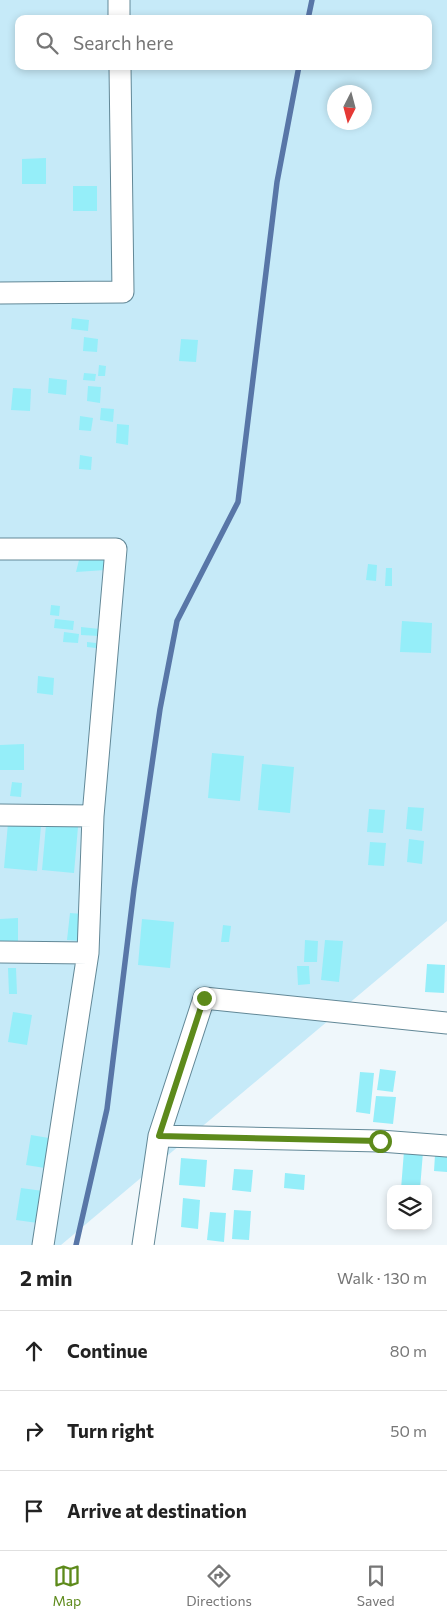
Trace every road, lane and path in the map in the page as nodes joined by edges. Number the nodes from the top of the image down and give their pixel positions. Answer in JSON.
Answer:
{"nodes":[{"id":1,"x":119,"y":0,"type":"edge"},
{"id":2,"x":120,"y":15,"type":"edge"},
{"id":3,"x":120,"y":70,"type":"edge"},
{"id":4,"x":0,"y":293,"type":"edge"},
{"id":5,"x":0,"y":549,"type":"edge"},
{"id":6,"x":0,"y":815,"type":"edge"},
{"id":7,"x":93,"y":816,"type":"junction"},
{"id":8,"x":0,"y":952,"type":"edge"},
{"id":9,"x":88,"y":953,"type":"junction"},
{"id":10,"x":447,"y":1023,"type":"edge"},
{"id":11,"x":159,"y":1136,"type":"junction"},
{"id":12,"x":447,"y":1146,"type":"edge"},
{"id":13,"x":43,"y":1245,"type":"edge"},
{"id":14,"x":143,"y":1245,"type":"edge"}],
"edges":[{"from":1,"to":2,"type":"street"},
{"from":3,"to":4,"type":"street"},
{"from":5,"to":7,"type":"street"},
{"from":6,"to":7,"type":"street"},
{"from":7,"to":9,"type":"street"},
{"from":8,"to":9,"type":"street"},
{"from":9,"to":13,"type":"street"},
{"from":10,"to":11,"type":"street"},
{"from":11,"to":12,"type":"street"},
{"from":11,"to":14,"type":"street"}]}
